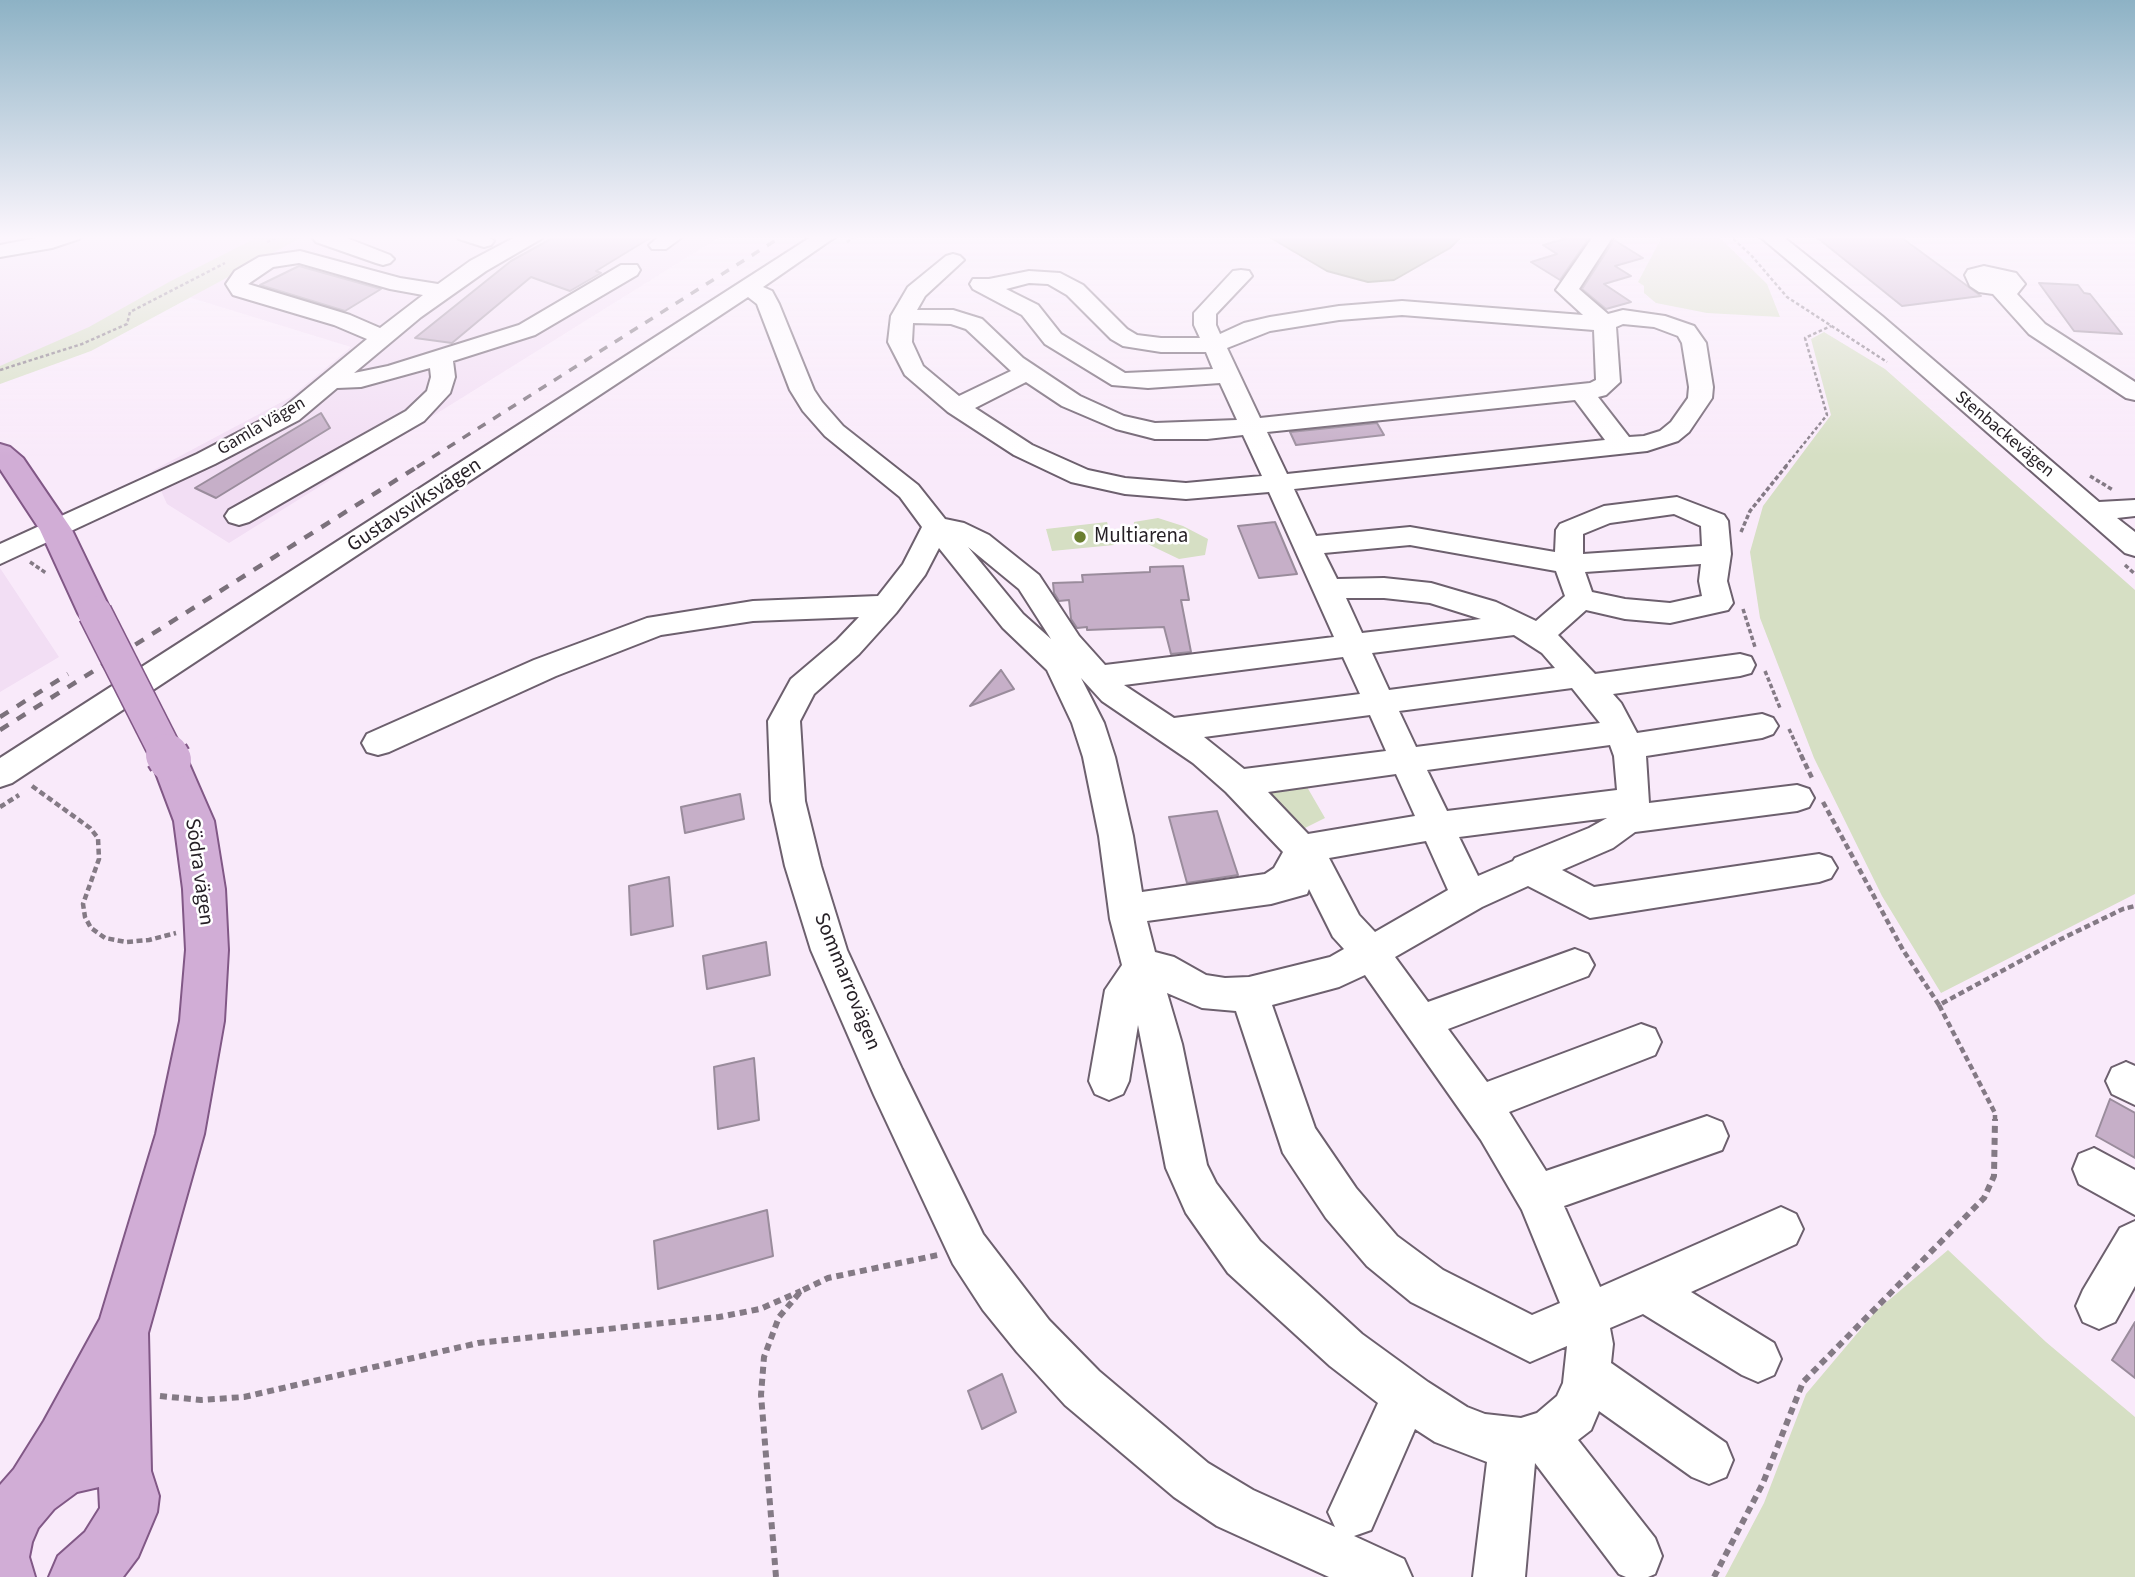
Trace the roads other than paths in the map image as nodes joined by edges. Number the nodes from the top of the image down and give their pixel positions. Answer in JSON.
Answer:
{"nodes":[{"id":1,"x":304,"y":309,"type":"edge"},
{"id":2,"x":360,"y":309,"type":"edge"},
{"id":3,"x":410,"y":309,"type":"edge"},
{"id":4,"x":563,"y":309,"type":"edge"},
{"id":5,"x":714,"y":309,"type":"edge"},
{"id":6,"x":770,"y":309,"type":"edge"},
{"id":7,"x":906,"y":309,"type":"edge"},
{"id":8,"x":1028,"y":309,"type":"edge"},
{"id":9,"x":1094,"y":309,"type":"edge"},
{"id":10,"x":1209,"y":309,"type":"edge"},
{"id":11,"x":1395,"y":309,"type":"edge"},
{"id":12,"x":1410,"y":309,"type":"edge"},
{"id":13,"x":1588,"y":309,"type":"edge"},
{"id":14,"x":1859,"y":309,"type":"edge"},
{"id":15,"x":2018,"y":309,"type":"edge"},
{"id":16,"x":902,"y":316,"type":"junction"},
{"id":17,"x":342,"y":320,"type":"junction"},
{"id":18,"x":1874,"y":321,"type":"junction"},
{"id":19,"x":1606,"y":324,"type":"junction"},
{"id":20,"x":382,"y":337,"type":"junction"},
{"id":21,"x":1214,"y":345,"type":"junction"},
{"id":22,"x":441,"y":357,"type":"junction"},
{"id":23,"x":1027,"y":372,"type":"junction"},
{"id":24,"x":1227,"y":375,"type":"junction"},
{"id":25,"x":333,"y":381,"type":"junction"},
{"id":26,"x":1582,"y":393,"type":"junction"},
{"id":27,"x":2135,"y":393,"type":"edge"},
{"id":28,"x":957,"y":407,"type":"junction"},
{"id":29,"x":1251,"y":427,"type":"junction"},
{"id":30,"x":1622,"y":446,"type":"junction"},
{"id":31,"x":0,"y":453,"type":"edge"},
{"id":32,"x":1276,"y":483,"type":"junction"},
{"id":33,"x":239,"y":516,"type":"dead end"},
{"id":34,"x":936,"y":526,"type":"junction"},
{"id":35,"x":56,"y":530,"type":"junction"},
{"id":36,"x":2131,"y":543,"type":"edge"},
{"id":37,"x":1305,"y":546,"type":"junction"},
{"id":38,"x":1717,"y":554,"type":"junction"},
{"id":39,"x":0,"y":555,"type":"edge"},
{"id":40,"x":1568,"y":564,"type":"junction"},
{"id":41,"x":1325,"y":589,"type":"junction"},
{"id":42,"x":1580,"y":599,"type":"junction"},
{"id":43,"x":886,"y":606,"type":"junction"},
{"id":44,"x":1038,"y":624,"type":"junction"},
{"id":45,"x":1528,"y":630,"type":"junction"},
{"id":46,"x":1353,"y":647,"type":"junction"},
{"id":47,"x":1753,"y":662,"type":"road end"},
{"id":48,"x":1096,"y":677,"type":"junction"},
{"id":49,"x":1585,"y":681,"type":"junction"},
{"id":50,"x":1378,"y":701,"type":"junction"},
{"id":51,"x":1777,"y":721,"type":"road end"},
{"id":52,"x":1170,"y":730,"type":"junction"},
{"id":53,"x":1624,"y":739,"type":"junction"},
{"id":54,"x":378,"y":743,"type":"dead end"},
{"id":55,"x":1406,"y":761,"type":"junction"},
{"id":56,"x":0,"y":774,"type":"edge"},
{"id":57,"x":1238,"y":783,"type":"junction"},
{"id":58,"x":1810,"y":791,"type":"road end"},
{"id":59,"x":1629,"y":811,"type":"junction"},
{"id":60,"x":1435,"y":826,"type":"junction"},
{"id":61,"x":1311,"y":860,"type":"junction"},
{"id":62,"x":1527,"y":868,"type":"junction"},
{"id":63,"x":1819,"y":868,"type":"dead end"},
{"id":64,"x":1469,"y":897,"type":"junction"},
{"id":65,"x":1127,"y":909,"type":"junction"},
{"id":66,"x":1370,"y":952,"type":"junction"},
{"id":67,"x":1575,"y":965,"type":"dead end"},
{"id":68,"x":1143,"y":967,"type":"junction"},
{"id":69,"x":1249,"y":994,"type":"junction"},
{"id":70,"x":1420,"y":1022,"type":"junction"},
{"id":71,"x":1641,"y":1042,"type":"dead end"},
{"id":72,"x":1109,"y":1081,"type":"dead end"},
{"id":73,"x":1480,"y":1104,"type":"junction"},
{"id":74,"x":1707,"y":1136,"type":"dead end"},
{"id":75,"x":2094,"y":1169,"type":"dead end"},
{"id":76,"x":2135,"y":1194,"type":"edge"},
{"id":77,"x":1537,"y":1195,"type":"junction"},
{"id":78,"x":1781,"y":1229,"type":"dead end"},
{"id":79,"x":2135,"y":1243,"type":"edge"},
{"id":80,"x":1646,"y":1290,"type":"junction"},
{"id":81,"x":2099,"y":1306,"type":"dead end"},
{"id":82,"x":1585,"y":1316,"type":"junction"},
{"id":83,"x":123,"y":1329,"type":"junction"},
{"id":84,"x":1758,"y":1359,"type":"dead end"},
{"id":85,"x":1587,"y":1374,"type":"junction"},
{"id":86,"x":1406,"y":1394,"type":"junction"},
{"id":87,"x":1528,"y":1438,"type":"junction"},
{"id":88,"x":1709,"y":1460,"type":"dead end"},
{"id":89,"x":123,"y":1471,"type":"junction"},
{"id":90,"x":17,"y":1505,"type":"edge"},
{"id":91,"x":1353,"y":1512,"type":"dead end"},
{"id":92,"x":1637,"y":1556,"type":"dead end"},
{"id":93,"x":84,"y":1575,"type":"edge"},
{"id":94,"x":5,"y":1577,"type":"edge"},
{"id":95,"x":1386,"y":1577,"type":"edge"},
{"id":96,"x":1499,"y":1577,"type":"edge"}],
"edges":[{"from":1,"to":17,"type":"street"},
{"from":2,"to":17,"type":"street"},
{"from":3,"to":20,"type":"street","name":"Gamla Vägen"},
{"from":4,"to":22,"type":"street"},
{"from":5,"to":56,"type":"street","name":"Gustavsviksvägen"},
{"from":6,"to":34,"type":"street"},
{"from":7,"to":16,"type":"street"},
{"from":8,"to":24,"type":"street"},
{"from":9,"to":21,"type":"street"},
{"from":10,"to":21,"type":"street"},
{"from":11,"to":21,"type":"street"},
{"from":12,"to":19,"type":"street"},
{"from":13,"to":19,"type":"street"},
{"from":14,"to":18,"type":"street","name":"Stenbackevägen"},
{"from":15,"to":27,"type":"street"},
{"from":16,"to":23,"type":"street"},
{"from":16,"to":28,"type":"street"},
{"from":17,"to":20,"type":"street"},
{"from":18,"to":36,"type":"street","name":"Stenbackevägen"},
{"from":18,"to":36,"type":"street","name":"Stenbackevägen"},
{"from":19,"to":26,"type":"street"},
{"from":19,"to":30,"type":"street"},
{"from":20,"to":25,"type":"street","name":"Gamla Vägen"},
{"from":21,"to":24,"type":"street"},
{"from":22,"to":25,"type":"street"},
{"from":22,"to":33,"type":"street"},
{"from":23,"to":28,"type":"street"},
{"from":23,"to":29,"type":"street"},
{"from":24,"to":29,"type":"street"},
{"from":25,"to":35,"type":"street","name":"Gamla Vägen"},
{"from":26,"to":29,"type":"street"},
{"from":26,"to":30,"type":"street"},
{"from":28,"to":32,"type":"street"},
{"from":29,"to":32,"type":"street"},
{"from":30,"to":32,"type":"street"},
{"from":31,"to":35,"type":"main road","name":"Södra vägen"},
{"from":32,"to":37,"type":"street"},
{"from":34,"to":43,"type":"street","name":"Sommarrovägen"},
{"from":34,"to":44,"type":"street"},
{"from":35,"to":39,"type":"street","name":"Gamla Vägen"},
{"from":35,"to":83,"type":"main road","name":"Södra vägen","bridge":true},
{"from":37,"to":40,"type":"street"},
{"from":37,"to":41,"type":"street"},
{"from":38,"to":40,"type":"street"},
{"from":38,"to":40,"type":"street"},
{"from":38,"to":42,"type":"lane"},
{"from":40,"to":42,"type":"street"},
{"from":41,"to":45,"type":"street"},
{"from":41,"to":46,"type":"street"},
{"from":42,"to":45,"type":"street"},
{"from":43,"to":54,"type":"street"},
{"from":43,"to":95,"type":"street","name":"Sommarrovägen"},
{"from":44,"to":48,"type":"street"},
{"from":44,"to":65,"type":"street"},
{"from":45,"to":46,"type":"street"},
{"from":45,"to":49,"type":"street"},
{"from":46,"to":48,"type":"street"},
{"from":46,"to":50,"type":"street"},
{"from":47,"to":49,"type":"street"},
{"from":48,"to":52,"type":"street"},
{"from":49,"to":50,"type":"street"},
{"from":49,"to":53,"type":"street"},
{"from":50,"to":52,"type":"street"},
{"from":50,"to":55,"type":"street"},
{"from":51,"to":53,"type":"street"},
{"from":52,"to":57,"type":"street"},
{"from":53,"to":55,"type":"street"},
{"from":53,"to":59,"type":"street"},
{"from":55,"to":57,"type":"street"},
{"from":55,"to":60,"type":"street"},
{"from":57,"to":61,"type":"street"},
{"from":58,"to":59,"type":"street"},
{"from":59,"to":60,"type":"street"},
{"from":59,"to":62,"type":"street"},
{"from":60,"to":61,"type":"street"},
{"from":60,"to":64,"type":"street"},
{"from":61,"to":65,"type":"street"},
{"from":61,"to":66,"type":"street"},
{"from":62,"to":63,"type":"street"},
{"from":62,"to":64,"type":"street"},
{"from":64,"to":66,"type":"street"},
{"from":65,"to":68,"type":"street"},
{"from":66,"to":69,"type":"street"},
{"from":66,"to":70,"type":"street"},
{"from":67,"to":70,"type":"street"},
{"from":68,"to":69,"type":"street"},
{"from":68,"to":72,"type":"street"},
{"from":68,"to":86,"type":"street"},
{"from":69,"to":82,"type":"street"},
{"from":70,"to":73,"type":"street"},
{"from":71,"to":73,"type":"street"},
{"from":73,"to":77,"type":"street"},
{"from":74,"to":77,"type":"street"},
{"from":75,"to":76,"type":"street"},
{"from":77,"to":82,"type":"street"},
{"from":78,"to":80,"type":"street"},
{"from":79,"to":81,"type":"street"},
{"from":80,"to":82,"type":"street"},
{"from":80,"to":84,"type":"street"},
{"from":82,"to":85,"type":"street"},
{"from":83,"to":89,"type":"main road","name":"Södra vägen"},
{"from":83,"to":90,"type":"main road","name":"Södra vägen"},
{"from":85,"to":87,"type":"street"},
{"from":85,"to":88,"type":"street"},
{"from":86,"to":87,"type":"street"},
{"from":86,"to":91,"type":"street"},
{"from":87,"to":92,"type":"street"},
{"from":87,"to":96,"type":"street"},
{"from":89,"to":90,"type":"main road"},
{"from":89,"to":93,"type":"main road","name":"Södra vägen"},
{"from":90,"to":94,"type":"main road","name":"Södra vägen"}]}
